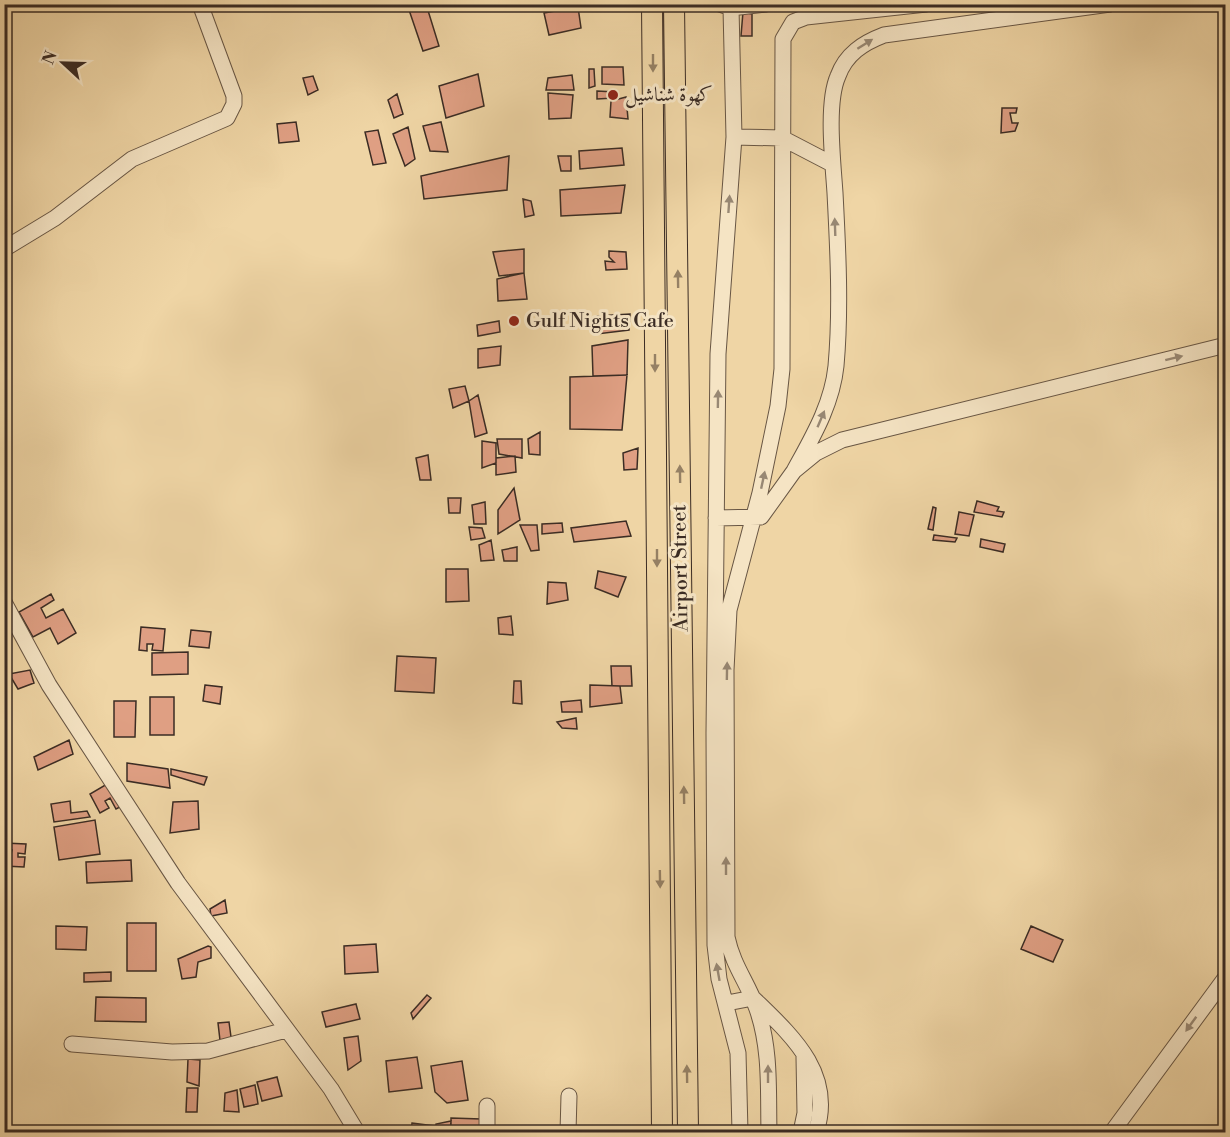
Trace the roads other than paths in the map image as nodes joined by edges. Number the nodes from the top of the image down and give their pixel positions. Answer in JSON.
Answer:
{"nodes":[{"id":1,"x":200,"y":4,"type":"edge"},
{"id":2,"x":652,"y":4,"type":"edge"},
{"id":3,"x":674,"y":4,"type":"edge"},
{"id":4,"x":766,"y":4,"type":"edge"},
{"id":5,"x":926,"y":4,"type":"edge"},
{"id":6,"x":1110,"y":4,"type":"edge"},
{"id":7,"x":726,"y":6,"type":"edge"},
{"id":8,"x":734,"y":137,"type":"junction"},
{"id":9,"x":782,"y":138,"type":"junction"},
{"id":10,"x":832,"y":164,"type":"junction"},
{"id":11,"x":4,"y":249,"type":"edge"},
{"id":12,"x":1226,"y":345,"type":"edge"},
{"id":13,"x":794,"y":471,"type":"junction"},
{"id":14,"x":716,"y":518,"type":"junction"},
{"id":15,"x":752,"y":519,"type":"junction"},
{"id":16,"x":4,"y":602,"type":"edge"},
{"id":17,"x":1226,"y":977,"type":"edge"},
{"id":18,"x":753,"y":998,"type":"junction"},
{"id":19,"x":726,"y":1003,"type":"junction"},
{"id":20,"x":286,"y":1030,"type":"junction"},
{"id":21,"x":72,"y":1044,"type":"dead end"},
{"id":22,"x":804,"y":1057,"type":"junction"},
{"id":23,"x":569,"y":1096,"type":"dead end"},
{"id":24,"x":487,"y":1106,"type":"dead end"},
{"id":25,"x":357,"y":1132,"type":"edge"},
{"id":26,"x":487,"y":1132,"type":"edge"},
{"id":27,"x":568,"y":1132,"type":"edge"},
{"id":28,"x":662,"y":1132,"type":"edge"},
{"id":29,"x":688,"y":1132,"type":"edge"},
{"id":30,"x":740,"y":1132,"type":"edge"},
{"id":31,"x":769,"y":1132,"type":"edge"},
{"id":32,"x":801,"y":1132,"type":"edge"},
{"id":33,"x":816,"y":1132,"type":"edge"},
{"id":34,"x":1112,"y":1132,"type":"edge"}],
"edges":[{"from":1,"to":11,"type":"street"},
{"from":2,"to":28,"type":"main road","name":"Airport Street","one_way":true},
{"from":29,"to":3,"type":"main road","name":"Airport Street","one_way":true},
{"from":4,"to":7,"type":"street"},
{"from":5,"to":9,"type":"street"},
{"from":10,"to":6,"type":"street","one_way":true},
{"from":7,"to":8,"type":"street"},
{"from":8,"to":9,"type":"street"},
{"from":14,"to":8,"type":"street","one_way":true},
{"from":9,"to":10,"type":"street"},
{"from":15,"to":9,"type":"street","one_way":true},
{"from":13,"to":10,"type":"street","one_way":true},
{"from":13,"to":12,"type":"street","one_way":true},
{"from":13,"to":15,"type":"street"},
{"from":14,"to":15,"type":"street"},
{"from":19,"to":14,"type":"street","one_way":true},
{"from":18,"to":15,"type":"street","one_way":true},
{"from":16,"to":20,"type":"street"},
{"from":17,"to":34,"type":"street","one_way":true},
{"from":18,"to":19,"type":"street"},
{"from":18,"to":22,"type":"street"},
{"from":31,"to":18,"type":"street","one_way":true},
{"from":19,"to":30,"type":"street"},
{"from":20,"to":21,"type":"street"},
{"from":20,"to":25,"type":"street"},
{"from":22,"to":32,"type":"street"},
{"from":22,"to":33,"type":"street"},
{"from":23,"to":27,"type":"street"},
{"from":24,"to":26,"type":"street"}]}
